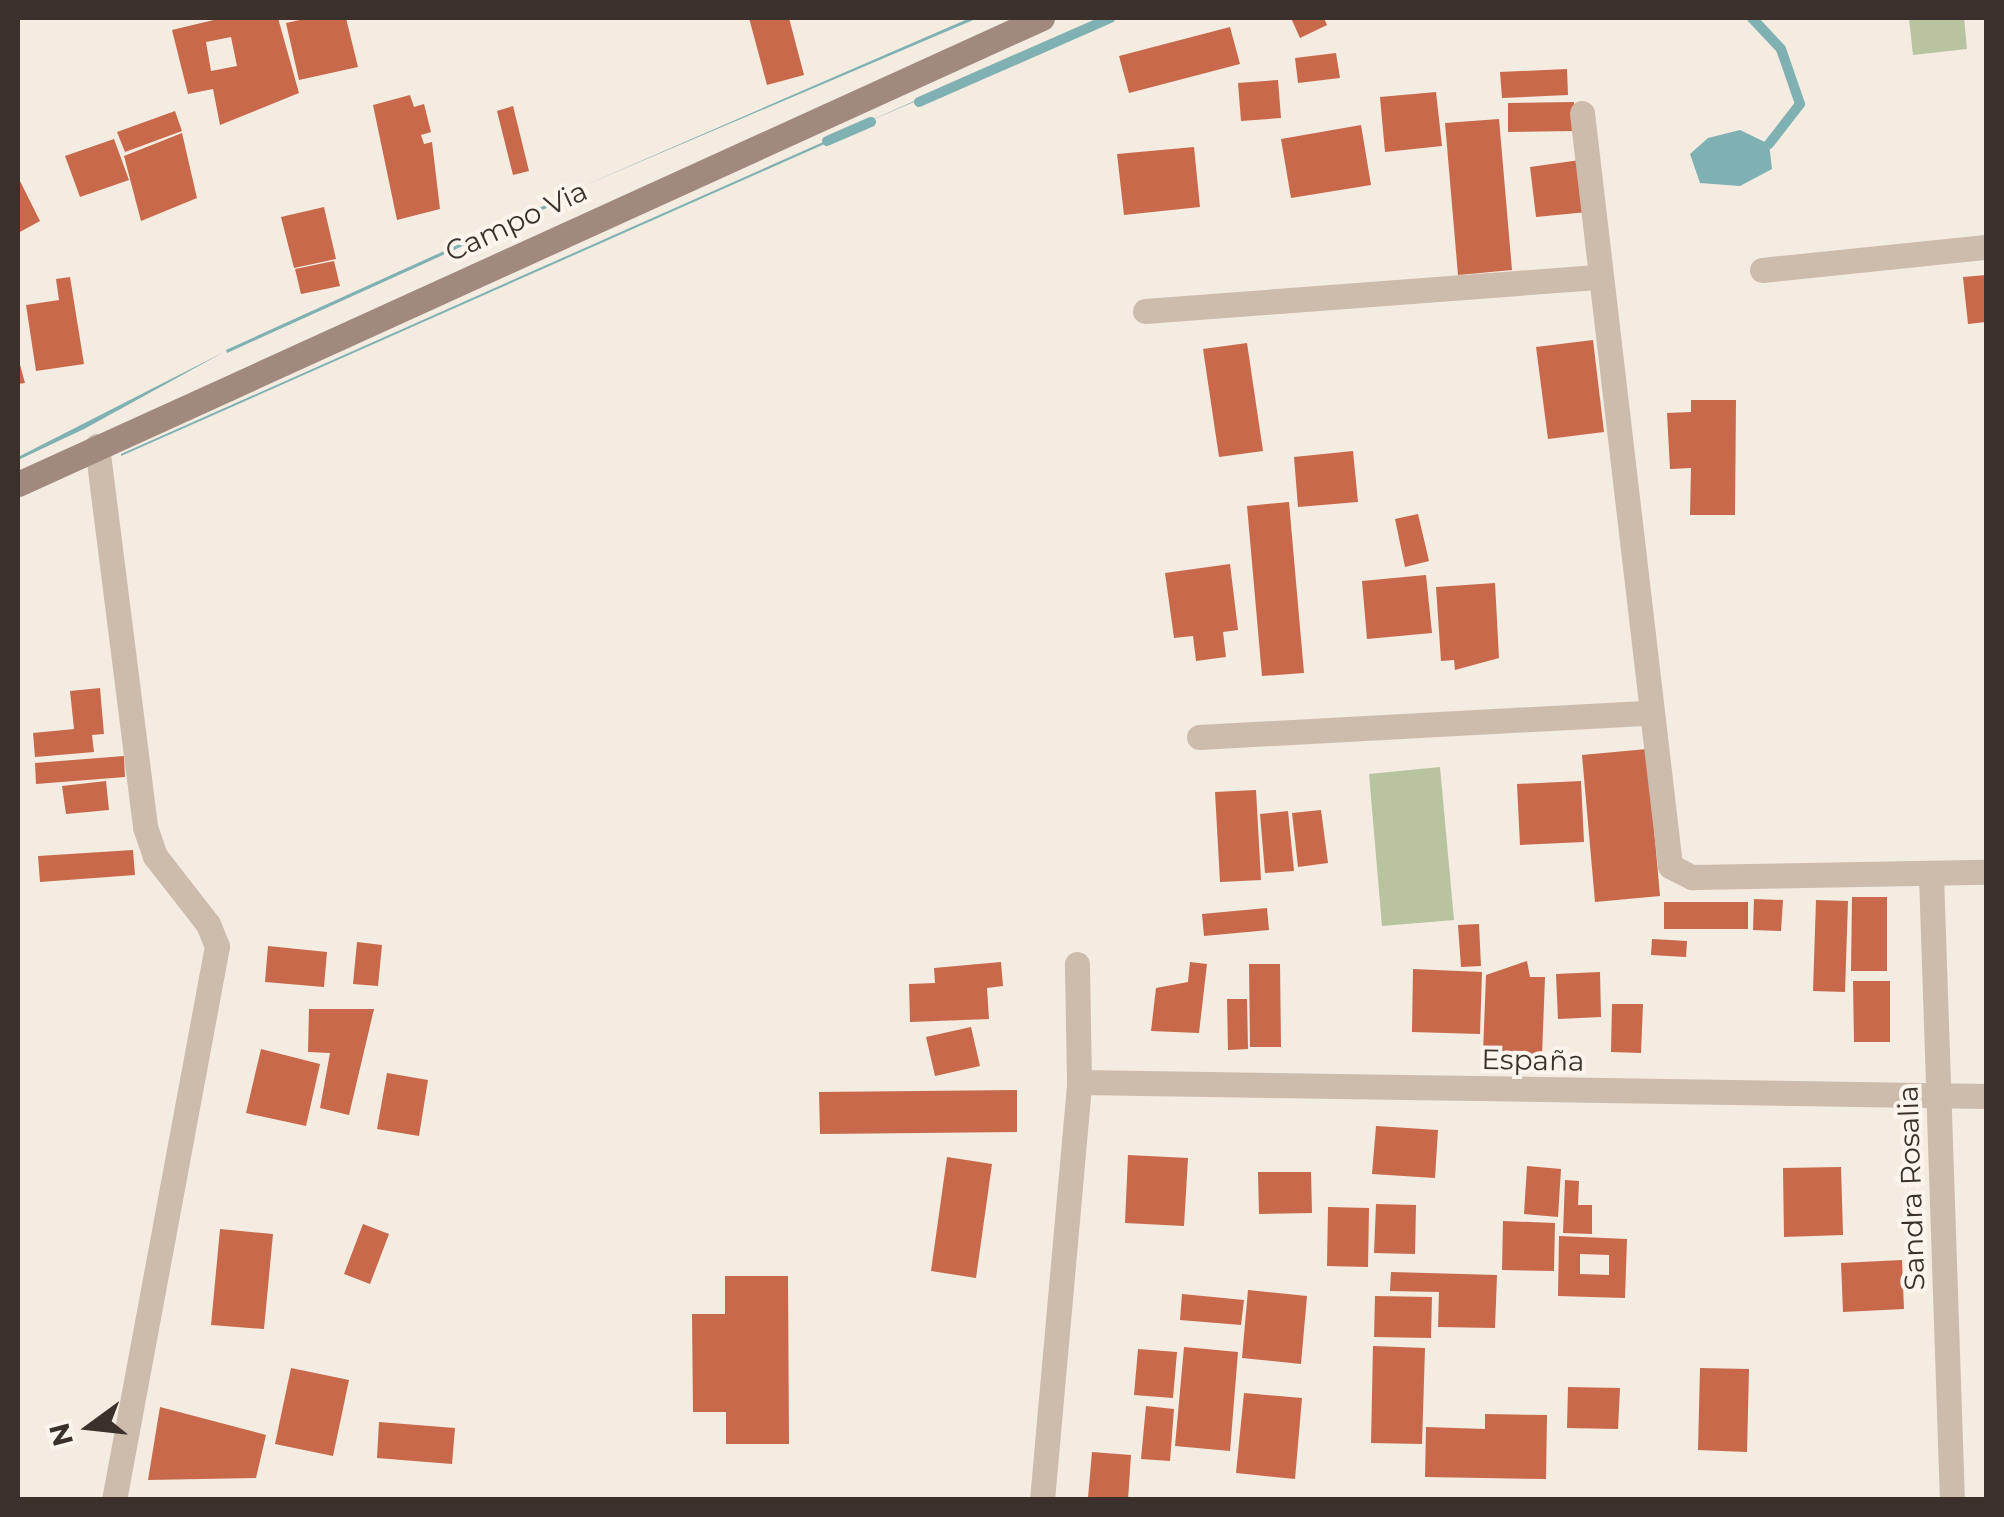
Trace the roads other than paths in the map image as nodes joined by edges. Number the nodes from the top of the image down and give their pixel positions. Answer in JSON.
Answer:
{"nodes":[{"id":1,"x":1042,"y":18,"type":"edge"},
{"id":2,"x":1582,"y":113,"type":"dead end"},
{"id":3,"x":1986,"y":247,"type":"edge"},
{"id":4,"x":1762,"y":270,"type":"dead end"},
{"id":5,"x":1600,"y":277,"type":"junction"},
{"id":6,"x":1145,"y":311,"type":"dead end"},
{"id":7,"x":96,"y":446,"type":"junction"},
{"id":8,"x":18,"y":484,"type":"edge"},
{"id":9,"x":1648,"y":713,"type":"junction"},
{"id":10,"x":1199,"y":737,"type":"dead end"},
{"id":11,"x":1986,"y":872,"type":"edge"},
{"id":12,"x":1931,"y":875,"type":"junction"},
{"id":13,"x":1077,"y":964,"type":"dead end"},
{"id":14,"x":1079,"y":1082,"type":"junction"},
{"id":15,"x":1938,"y":1096,"type":"junction"},
{"id":16,"x":1986,"y":1096,"type":"edge"},
{"id":17,"x":114,"y":1500,"type":"edge"},
{"id":18,"x":1042,"y":1500,"type":"edge"},
{"id":19,"x":1952,"y":1500,"type":"edge"}],
"edges":[{"from":1,"to":7,"type":"street","name":"Campo Via"},
{"from":2,"to":5,"type":"street"},
{"from":3,"to":4,"type":"street"},
{"from":5,"to":6,"type":"street"},
{"from":5,"to":9,"type":"street"},
{"from":7,"to":8,"type":"street","name":"Campo Via"},
{"from":7,"to":17,"type":"street"},
{"from":9,"to":10,"type":"street"},
{"from":9,"to":12,"type":"street"},
{"from":11,"to":12,"type":"street"},
{"from":12,"to":15,"type":"street","name":"Sandra Rosalia"},
{"from":13,"to":14,"type":"street"},
{"from":14,"to":15,"type":"street","name":"España"},
{"from":14,"to":18,"type":"street"},
{"from":15,"to":16,"type":"street","name":"España"},
{"from":15,"to":19,"type":"street","name":"Sandra Rosalia"}]}
